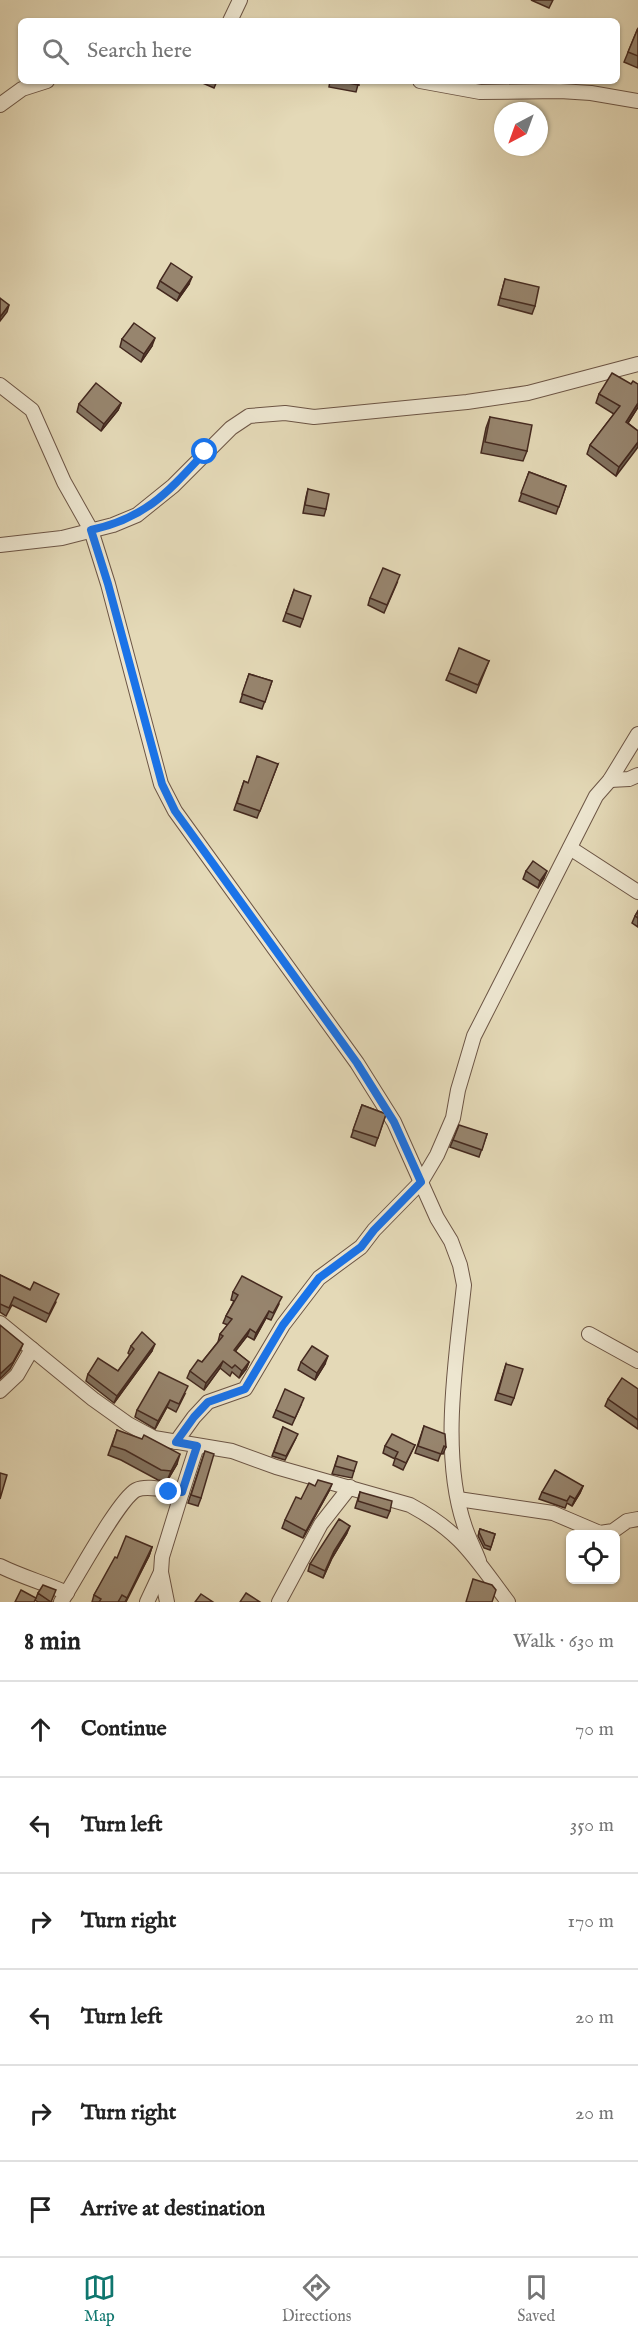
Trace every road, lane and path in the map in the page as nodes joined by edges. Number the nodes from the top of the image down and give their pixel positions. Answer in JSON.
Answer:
{"nodes":[{"id":1,"x":240,"y":0,"type":"edge"},
{"id":2,"x":231,"y":18,"type":"edge"},
{"id":3,"x":38,"y":84,"type":"edge"},
{"id":4,"x":436,"y":84,"type":"edge"},
{"id":5,"x":638,"y":101,"type":"edge"},
{"id":6,"x":0,"y":105,"type":"edge"},
{"id":7,"x":638,"y":364,"type":"edge"},
{"id":8,"x":0,"y":385,"type":"edge"},
{"id":9,"x":91,"y":530,"type":"junction"},
{"id":10,"x":0,"y":544,"type":"edge"},
{"id":11,"x":638,"y":734,"type":"edge"},
{"id":12,"x":638,"y":775,"type":"edge"},
{"id":13,"x":610,"y":780,"type":"junction"},
{"id":14,"x":570,"y":848,"type":"junction"},
{"id":15,"x":638,"y":892,"type":"edge"},
{"id":16,"x":421,"y":1182,"type":"junction"},
{"id":17,"x":0,"y":1323,"type":"edge"},
{"id":18,"x":589,"y":1334,"type":"dead end"},
{"id":19,"x":32,"y":1348,"type":"junction"},
{"id":20,"x":638,"y":1361,"type":"edge"},
{"id":21,"x":1,"y":1392,"type":"edge"},
{"id":22,"x":176,"y":1442,"type":"junction"},
{"id":23,"x":197,"y":1446,"type":"junction"},
{"id":24,"x":350,"y":1487,"type":"junction"},
{"id":25,"x":182,"y":1492,"type":"junction"},
{"id":26,"x":458,"y":1499,"type":"junction"},
{"id":27,"x":638,"y":1519,"type":"edge"},
{"id":28,"x":479,"y":1561,"type":"junction"},
{"id":29,"x":0,"y":1566,"type":"edge"},
{"id":30,"x":161,"y":1572,"type":"junction"},
{"id":31,"x":64,"y":1597,"type":"edge"},
{"id":32,"x":147,"y":1602,"type":"edge"},
{"id":33,"x":167,"y":1602,"type":"edge"},
{"id":34,"x":279,"y":1602,"type":"edge"},
{"id":35,"x":508,"y":1602,"type":"edge"}],
"edges":[{"from":1,"to":2,"type":"street"},
{"from":3,"to":6,"type":"street"},
{"from":4,"to":5,"type":"street"},
{"from":7,"to":9,"type":"street"},
{"from":8,"to":9,"type":"street"},
{"from":9,"to":10,"type":"street"},
{"from":9,"to":16,"type":"street"},
{"from":11,"to":13,"type":"street"},
{"from":12,"to":13,"type":"street"},
{"from":13,"to":14,"type":"street"},
{"from":14,"to":15,"type":"street"},
{"from":14,"to":16,"type":"street"},
{"from":16,"to":22,"type":"street"},
{"from":16,"to":26,"type":"street"},
{"from":17,"to":19,"type":"street"},
{"from":18,"to":20,"type":"street"},
{"from":19,"to":21,"type":"street"},
{"from":19,"to":22,"type":"street"},
{"from":22,"to":23,"type":"street"},
{"from":23,"to":24,"type":"street"},
{"from":23,"to":25,"type":"street"},
{"from":24,"to":28,"type":"street"},
{"from":24,"to":34,"type":"street"},
{"from":25,"to":30,"type":"street"},
{"from":25,"to":31,"type":"street"},
{"from":26,"to":27,"type":"street"},
{"from":26,"to":28,"type":"street"},
{"from":28,"to":35,"type":"street"},
{"from":29,"to":31,"type":"street"},
{"from":30,"to":32,"type":"street"},
{"from":30,"to":33,"type":"street"}]}
